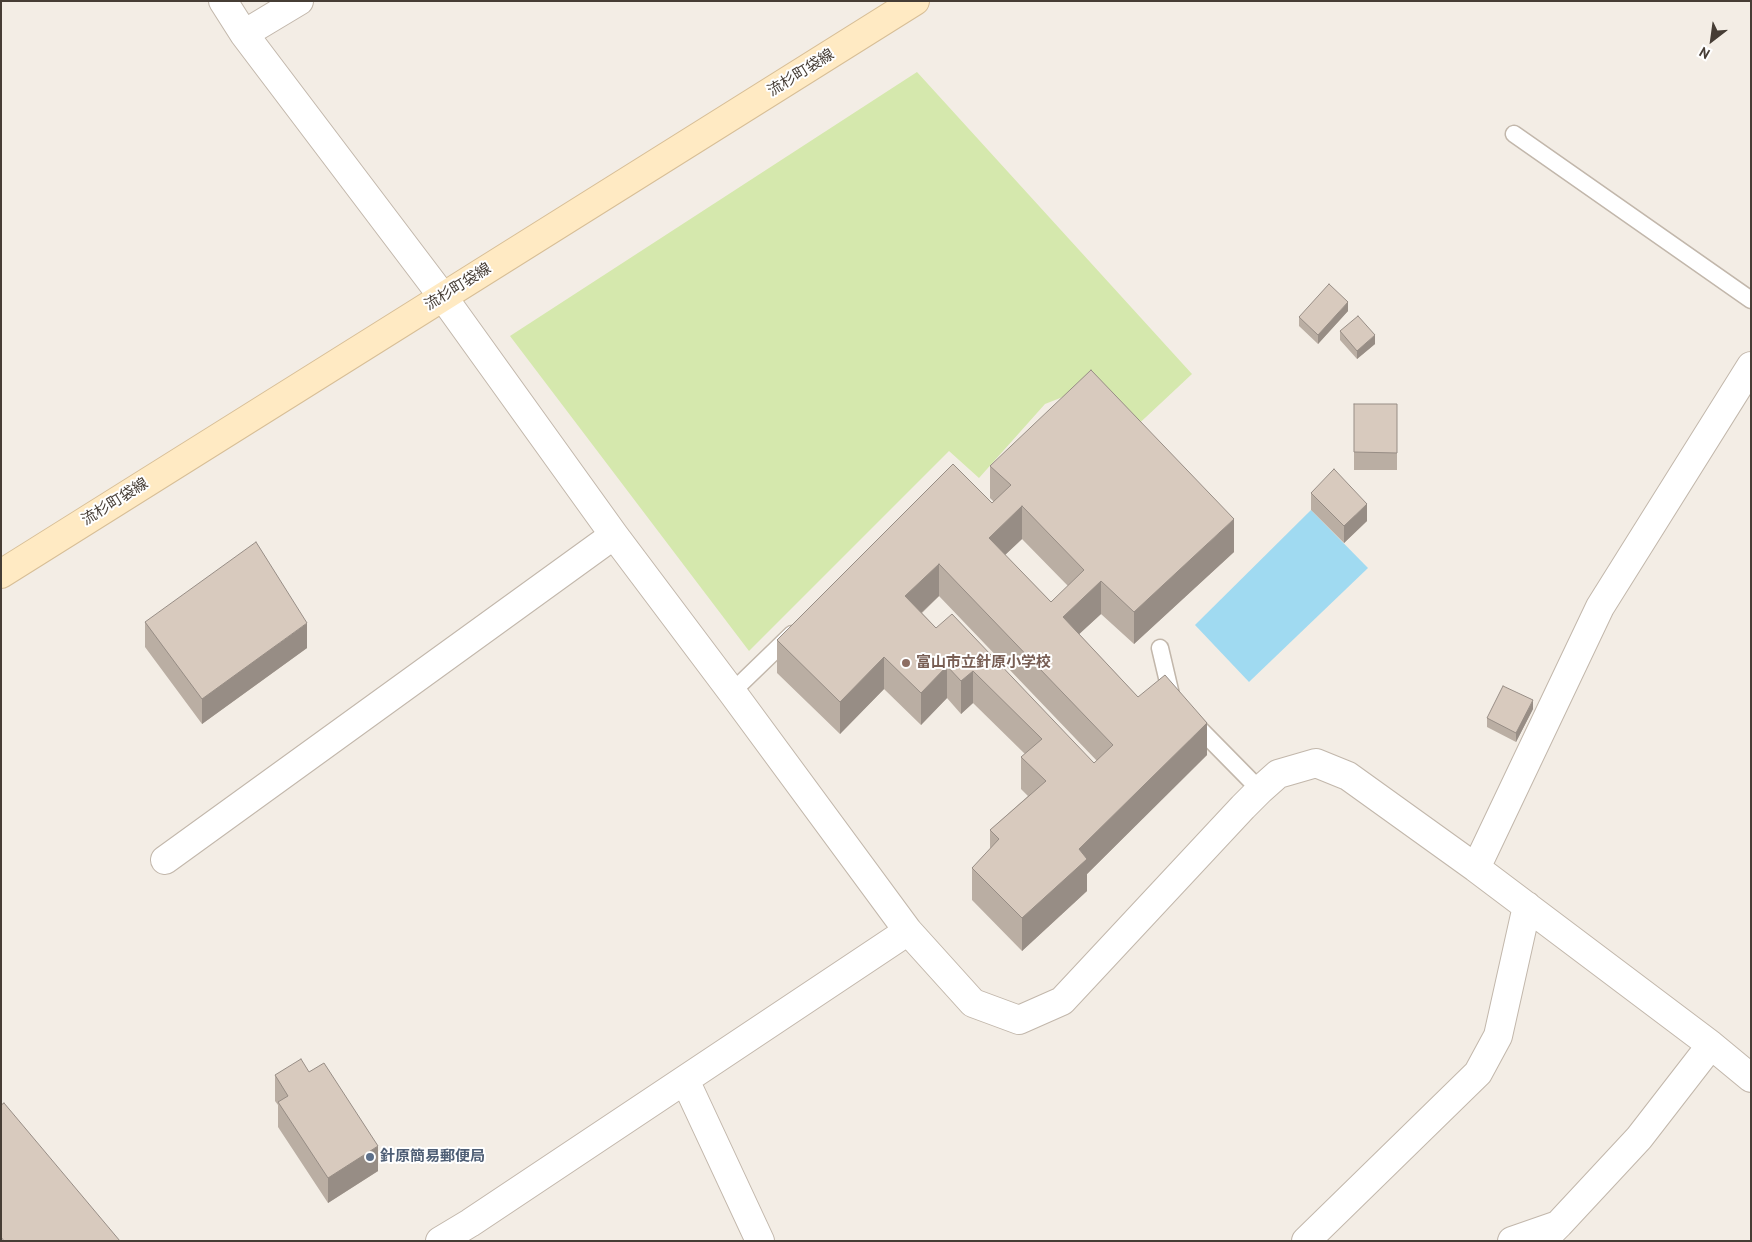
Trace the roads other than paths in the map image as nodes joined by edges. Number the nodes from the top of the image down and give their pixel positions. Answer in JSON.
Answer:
{"nodes":[{"id":1,"x":223,"y":1,"type":"edge"},
{"id":2,"x":299,"y":1,"type":"edge"},
{"id":3,"x":915,"y":1,"type":"edge"},
{"id":4,"x":244,"y":34,"type":"junction"},
{"id":5,"x":1514,"y":134,"type":"dead end"},
{"id":6,"x":443,"y":297,"type":"junction"},
{"id":7,"x":1751,"y":300,"type":"edge"},
{"id":8,"x":1751,"y":366,"type":"edge"},
{"id":9,"x":614,"y":535,"type":"junction"},
{"id":10,"x":1,"y":574,"type":"edge"},
{"id":11,"x":802,"y":624,"type":"edge"},
{"id":12,"x":1160,"y":648,"type":"dead end"},
{"id":13,"x":732,"y":692,"type":"junction"},
{"id":14,"x":1260,"y":790,"type":"junction"},
{"id":15,"x":165,"y":860,"type":"dead end"},
{"id":16,"x":1476,"y":868,"type":"junction"},
{"id":17,"x":1527,"y":906,"type":"junction"},
{"id":18,"x":908,"y":931,"type":"junction"},
{"id":19,"x":1711,"y":1045,"type":"junction"},
{"id":20,"x":1751,"y":1078,"type":"edge"},
{"id":21,"x":684,"y":1080,"type":"junction"},
{"id":22,"x":1551,"y":1232,"type":"edge"},
{"id":23,"x":440,"y":1241,"type":"edge"},
{"id":24,"x":760,"y":1241,"type":"edge"},
{"id":25,"x":1306,"y":1241,"type":"edge"},
{"id":26,"x":1512,"y":1241,"type":"edge"}],
"edges":[{"from":1,"to":4,"type":"street"},
{"from":2,"to":4,"type":"street"},
{"from":3,"to":6,"type":"main road","name":"流杉町袋線"},
{"from":4,"to":6,"type":"street"},
{"from":5,"to":7,"type":"lane"},
{"from":6,"to":9,"type":"street"},
{"from":6,"to":10,"type":"main road","name":"流杉町袋線"},
{"from":8,"to":16,"type":"street"},
{"from":9,"to":13,"type":"street"},
{"from":9,"to":15,"type":"street"},
{"from":11,"to":13,"type":"lane"},
{"from":12,"to":14,"type":"lane"},
{"from":13,"to":18,"type":"street"},
{"from":14,"to":16,"type":"street"},
{"from":14,"to":18,"type":"street"},
{"from":16,"to":17,"type":"street"},
{"from":17,"to":19,"type":"street"},
{"from":17,"to":25,"type":"street"},
{"from":18,"to":21,"type":"street"},
{"from":19,"to":20,"type":"street"},
{"from":19,"to":22,"type":"street"},
{"from":21,"to":23,"type":"street"},
{"from":21,"to":24,"type":"street"},
{"from":22,"to":26,"type":"street"}]}
